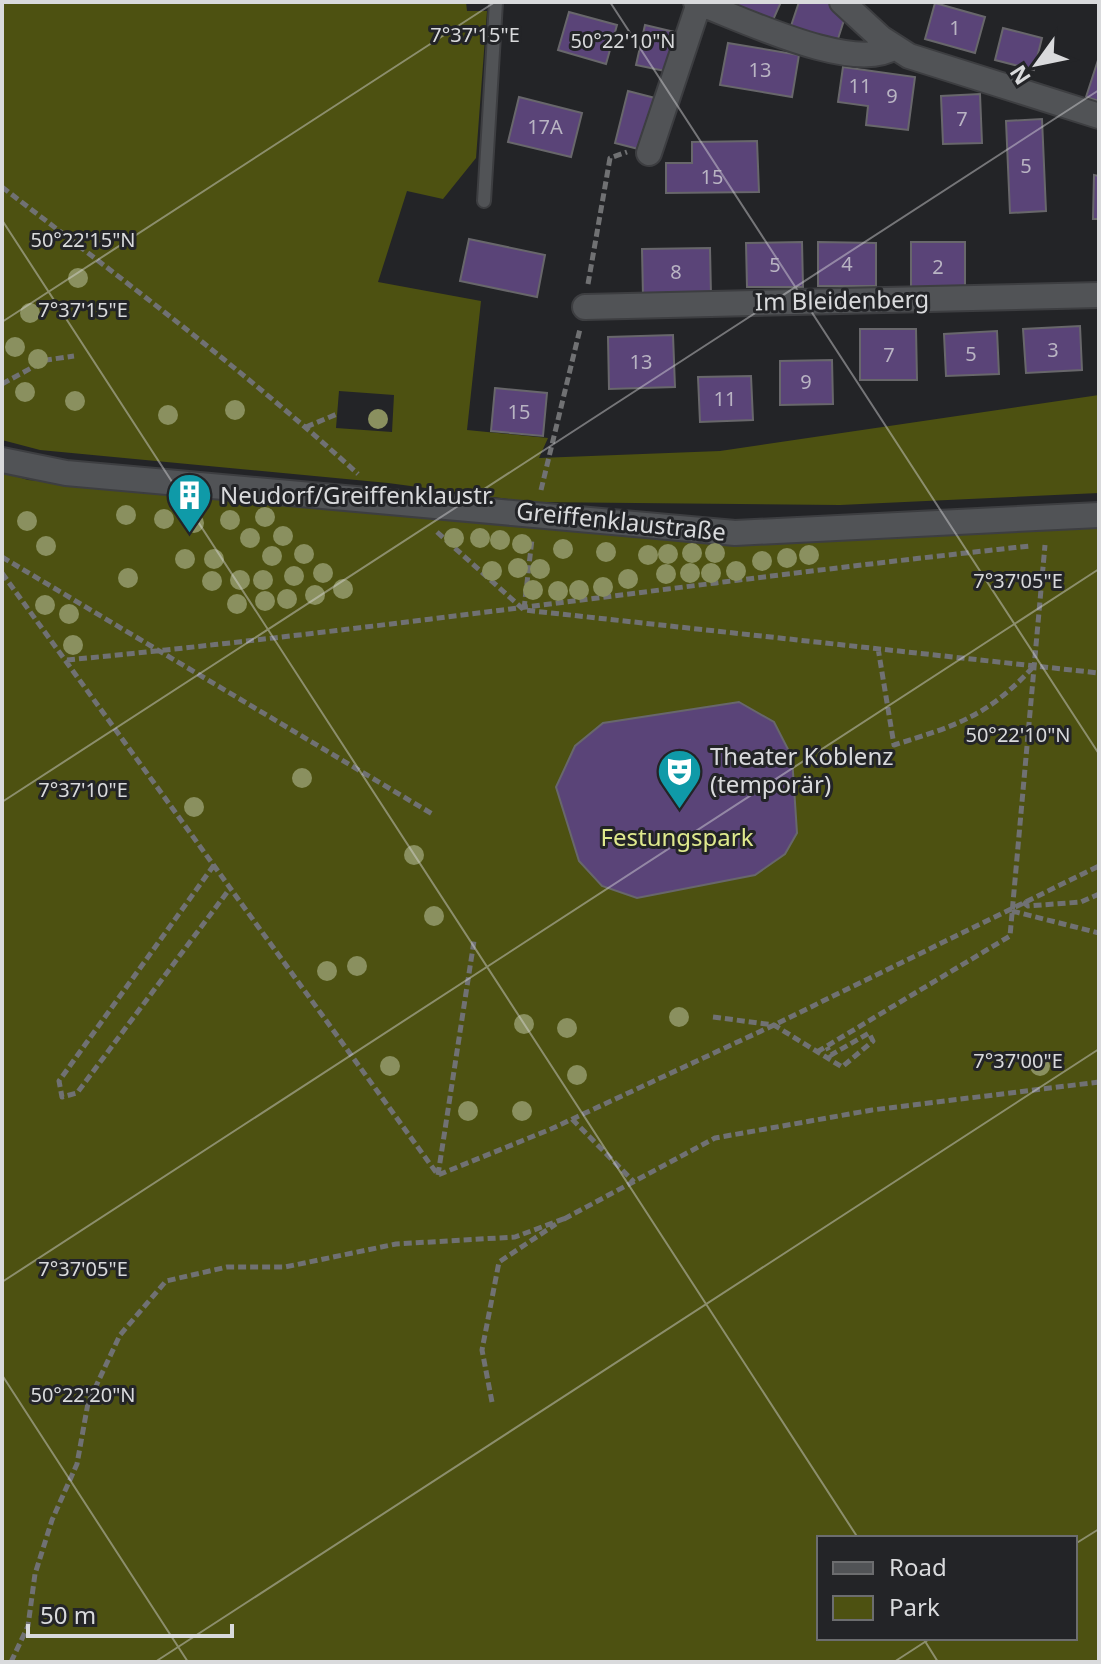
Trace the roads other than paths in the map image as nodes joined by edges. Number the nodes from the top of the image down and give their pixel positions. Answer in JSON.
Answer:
{"nodes":[{"id":1,"x":496,"y":2,"type":"edge"},
{"id":2,"x":698,"y":2,"type":"edge"},
{"id":3,"x":842,"y":2,"type":"edge"},
{"id":4,"x":894,"y":47,"type":"junction"},
{"id":5,"x":1099,"y":116,"type":"edge"},
{"id":6,"x":649,"y":153,"type":"road end"},
{"id":7,"x":484,"y":201,"type":"dead end"},
{"id":8,"x":1099,"y":295,"type":"edge"},
{"id":9,"x":585,"y":307,"type":"road end"},
{"id":10,"x":2,"y":460,"type":"edge"},
{"id":11,"x":1099,"y":515,"type":"edge"}],
"edges":[{"from":1,"to":7,"type":"lane"},
{"from":2,"to":4,"type":"street"},
{"from":2,"to":6,"type":"street"},
{"from":3,"to":4,"type":"street"},
{"from":4,"to":5,"type":"street"},
{"from":8,"to":9,"type":"street","name":"Im Bleidenberg"},
{"from":10,"to":11,"type":"street","name":"Greiffenklaustraße"}]}
